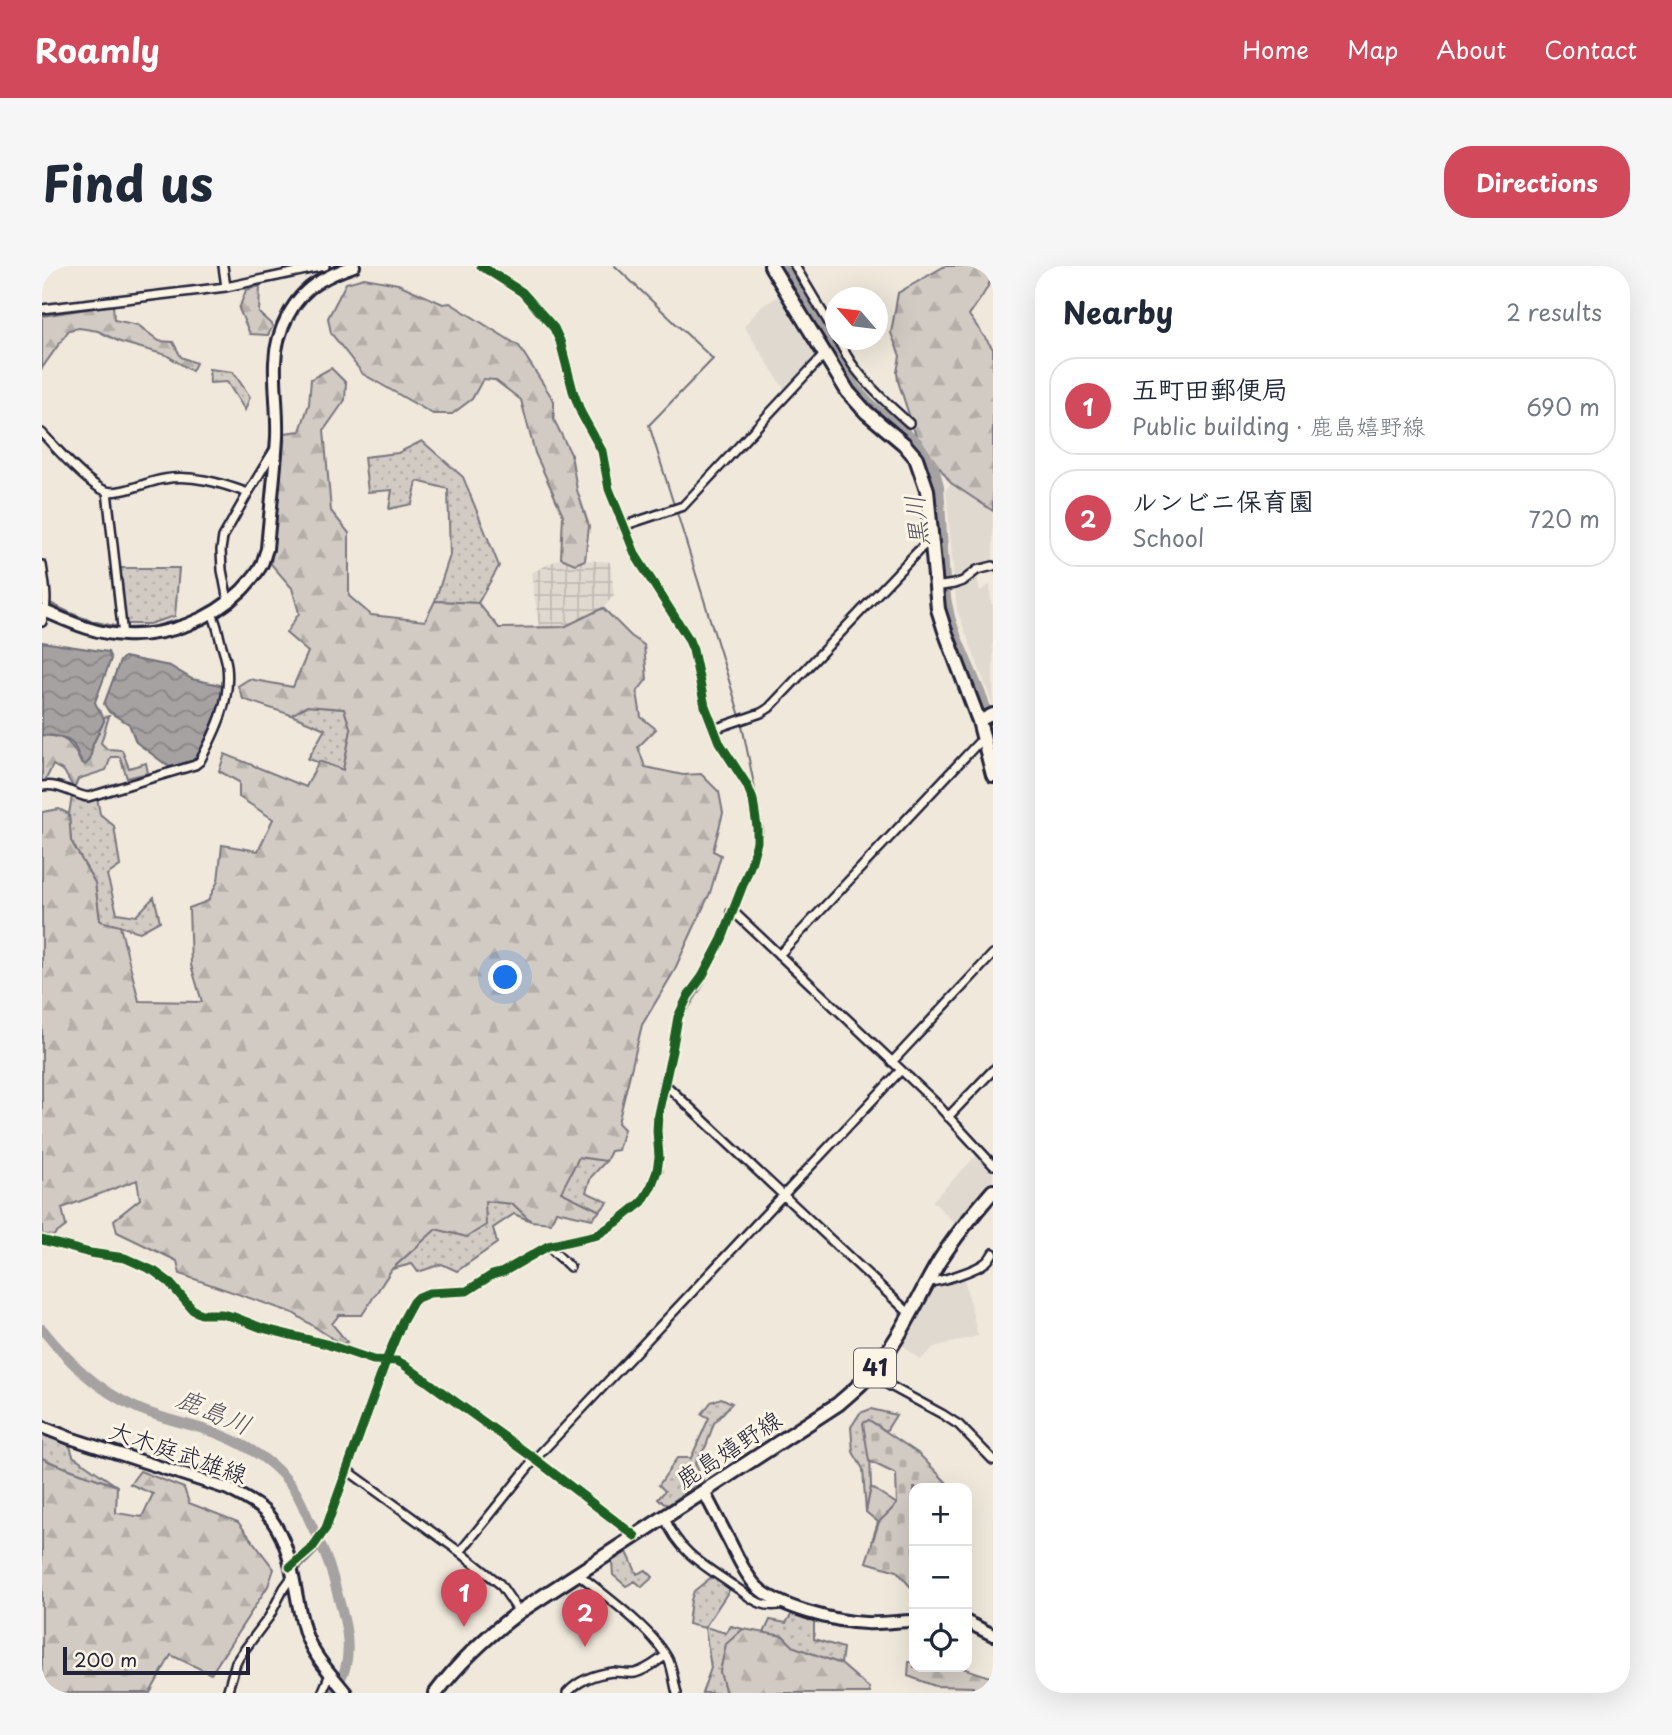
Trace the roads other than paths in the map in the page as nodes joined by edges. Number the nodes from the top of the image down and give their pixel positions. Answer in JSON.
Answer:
{"nodes":[{"id":1,"x":223,"y":266,"type":"edge"},
{"id":2,"x":325,"y":266,"type":"edge"},
{"id":3,"x":481,"y":266,"type":"edge"},
{"id":4,"x":771,"y":266,"type":"edge"},
{"id":5,"x":795,"y":266,"type":"edge"},
{"id":6,"x":344,"y":267,"type":"edge"},
{"id":7,"x":226,"y":288,"type":"junction"},
{"id":8,"x":42,"y":309,"type":"edge"},
{"id":9,"x":825,"y":317,"type":"edge"},
{"id":10,"x":843,"y":350,"type":"edge"},
{"id":11,"x":824,"y":355,"type":"junction"},
{"id":12,"x":909,"y":423,"type":"dead end"},
{"id":13,"x":42,"y":433,"type":"edge"},
{"id":14,"x":276,"y":447,"type":"junction"},
{"id":15,"x":107,"y":491,"type":"junction"},
{"id":16,"x":248,"y":493,"type":"junction"},
{"id":17,"x":624,"y":526,"type":"junction"},
{"id":18,"x":932,"y":539,"type":"junction"},
{"id":19,"x":42,"y":565,"type":"edge"},
{"id":20,"x":993,"y":566,"type":"edge"},
{"id":21,"x":935,"y":587,"type":"junction"},
{"id":22,"x":228,"y":601,"type":"junction"},
{"id":23,"x":212,"y":613,"type":"junction"},
{"id":24,"x":43,"y":614,"type":"edge"},
{"id":25,"x":123,"y":635,"type":"junction"},
{"id":26,"x":993,"y":714,"type":"edge"},
{"id":27,"x":979,"y":721,"type":"junction"},
{"id":28,"x":714,"y":729,"type":"junction"},
{"id":29,"x":984,"y":742,"type":"junction"},
{"id":30,"x":993,"y":775,"type":"edge"},
{"id":31,"x":42,"y":786,"type":"edge"},
{"id":32,"x":732,"y":912,"type":"junction"},
{"id":33,"x":993,"y":954,"type":"edge"},
{"id":34,"x":779,"y":955,"type":"junction"},
{"id":35,"x":892,"y":1062,"type":"junction"},
{"id":36,"x":901,"y":1070,"type":"junction"},
{"id":37,"x":993,"y":1070,"type":"edge"},
{"id":38,"x":664,"y":1084,"type":"junction"},
{"id":39,"x":948,"y":1117,"type":"junction"},
{"id":40,"x":993,"y":1165,"type":"edge"},
{"id":41,"x":993,"y":1191,"type":"edge"},
{"id":42,"x":784,"y":1195,"type":"junction"},
{"id":43,"x":42,"y":1240,"type":"edge"},
{"id":44,"x":548,"y":1246,"type":"junction"},
{"id":45,"x":993,"y":1255,"type":"edge"},
{"id":46,"x":570,"y":1267,"type":"dead end"},
{"id":47,"x":928,"y":1282,"type":"junction"},
{"id":48,"x":910,"y":1314,"type":"junction"},
{"id":49,"x":386,"y":1361,"type":"junction"},
{"id":50,"x":870,"y":1375,"type":"junction"},
{"id":51,"x":42,"y":1427,"type":"edge"},
{"id":52,"x":534,"y":1459,"type":"junction"},
{"id":53,"x":993,"y":1460,"type":"edge"},
{"id":54,"x":347,"y":1470,"type":"junction"},
{"id":55,"x":704,"y":1492,"type":"junction"},
{"id":56,"x":665,"y":1518,"type":"junction"},
{"id":57,"x":635,"y":1536,"type":"junction"},
{"id":58,"x":460,"y":1552,"type":"junction"},
{"id":59,"x":291,"y":1572,"type":"junction"},
{"id":60,"x":577,"y":1573,"type":"junction"},
{"id":61,"x":783,"y":1604,"type":"junction"},
{"id":62,"x":519,"y":1612,"type":"junction"},
{"id":63,"x":909,"y":1621,"type":"edge"},
{"id":64,"x":972,"y":1624,"type":"edge"},
{"id":65,"x":993,"y":1635,"type":"edge"},
{"id":66,"x":665,"y":1656,"type":"junction"},
{"id":67,"x":330,"y":1674,"type":"junction"},
{"id":68,"x":227,"y":1693,"type":"edge"},
{"id":69,"x":322,"y":1693,"type":"edge"},
{"id":70,"x":346,"y":1693,"type":"edge"},
{"id":71,"x":436,"y":1693,"type":"edge"},
{"id":72,"x":567,"y":1693,"type":"edge"},
{"id":73,"x":677,"y":1693,"type":"edge"}],
"edges":[{"from":1,"to":7,"type":"street"},
{"from":2,"to":7,"type":"street"},
{"from":3,"to":17,"type":"street"},
{"from":4,"to":11,"type":"main road"},
{"from":5,"to":9,"type":"street"},
{"from":6,"to":14,"type":"main road"},
{"from":7,"to":8,"type":"street"},
{"from":10,"to":12,"type":"street"},
{"from":11,"to":17,"type":"street"},
{"from":11,"to":18,"type":"main road"},
{"from":13,"to":15,"type":"street"},
{"from":14,"to":16,"type":"street"},
{"from":14,"to":22,"type":"main road"},
{"from":15,"to":16,"type":"street"},
{"from":15,"to":25,"type":"street"},
{"from":16,"to":22,"type":"street"},
{"from":17,"to":28,"type":"street"},
{"from":18,"to":21,"type":"main road"},
{"from":18,"to":28,"type":"street"},
{"from":19,"to":24,"type":"street"},
{"from":20,"to":21,"type":"street"},
{"from":21,"to":27,"type":"main road"},
{"from":22,"to":23,"type":"main road"},
{"from":23,"to":25,"type":"main road"},
{"from":23,"to":31,"type":"street"},
{"from":24,"to":25,"type":"main road"},
{"from":26,"to":27,"type":"main road"},
{"from":27,"to":29,"type":"main road"},
{"from":28,"to":32,"type":"street"},
{"from":29,"to":30,"type":"main road"},
{"from":29,"to":34,"type":"street"},
{"from":32,"to":34,"type":"street"},
{"from":32,"to":38,"type":"street"},
{"from":33,"to":35,"type":"street"},
{"from":34,"to":35,"type":"street"},
{"from":35,"to":36,"type":"street"},
{"from":36,"to":39,"type":"street"},
{"from":36,"to":42,"type":"street"},
{"from":37,"to":39,"type":"street"},
{"from":38,"to":42,"type":"street"},
{"from":38,"to":44,"type":"street"},
{"from":39,"to":40,"type":"street"},
{"from":41,"to":47,"type":"main road","name":"鹿島嬉野線","number":"41"},
{"from":42,"to":48,"type":"street"},
{"from":42,"to":52,"type":"street"},
{"from":43,"to":49,"type":"street"},
{"from":44,"to":46,"type":"street"},
{"from":44,"to":49,"type":"street"},
{"from":45,"to":47,"type":"street"},
{"from":47,"to":48,"type":"main road","name":"鹿島嬉野線","number":"41"},
{"from":48,"to":50,"type":"main road","name":"鹿島嬉野線","number":"41"},
{"from":49,"to":52,"type":"street"},
{"from":49,"to":54,"type":"street"},
{"from":50,"to":53,"type":"street"},
{"from":50,"to":55,"type":"main road","name":"鹿島嬉野線","number":"41"},
{"from":51,"to":59,"type":"main road","name":"大木庭武雄線"},
{"from":52,"to":57,"type":"street"},
{"from":52,"to":58,"type":"street"},
{"from":54,"to":58,"type":"street"},
{"from":54,"to":59,"type":"street"},
{"from":55,"to":56,"type":"main road","name":"鹿島嬉野線","number":"41"},
{"from":55,"to":61,"type":"main road"},
{"from":56,"to":57,"type":"main road","name":"鹿島嬉野線","number":"41"},
{"from":56,"to":61,"type":"street"},
{"from":57,"to":60,"type":"main road","name":"鹿島嬉野線","number":"41"},
{"from":58,"to":62,"type":"street"},
{"from":59,"to":67,"type":"main road","name":"大木庭武雄線"},
{"from":59,"to":68,"type":"street"},
{"from":60,"to":62,"type":"main road","name":"鹿島嬉野線","number":"41"},
{"from":60,"to":66,"type":"street"},
{"from":61,"to":63,"type":"main road"},
{"from":62,"to":71,"type":"main road","name":"鹿島嬉野線","number":"41"},
{"from":64,"to":65,"type":"main road"},
{"from":66,"to":72,"type":"street"},
{"from":66,"to":73,"type":"street"},
{"from":67,"to":69,"type":"street"},
{"from":67,"to":70,"type":"main road","name":"大木庭武雄線"}]}
